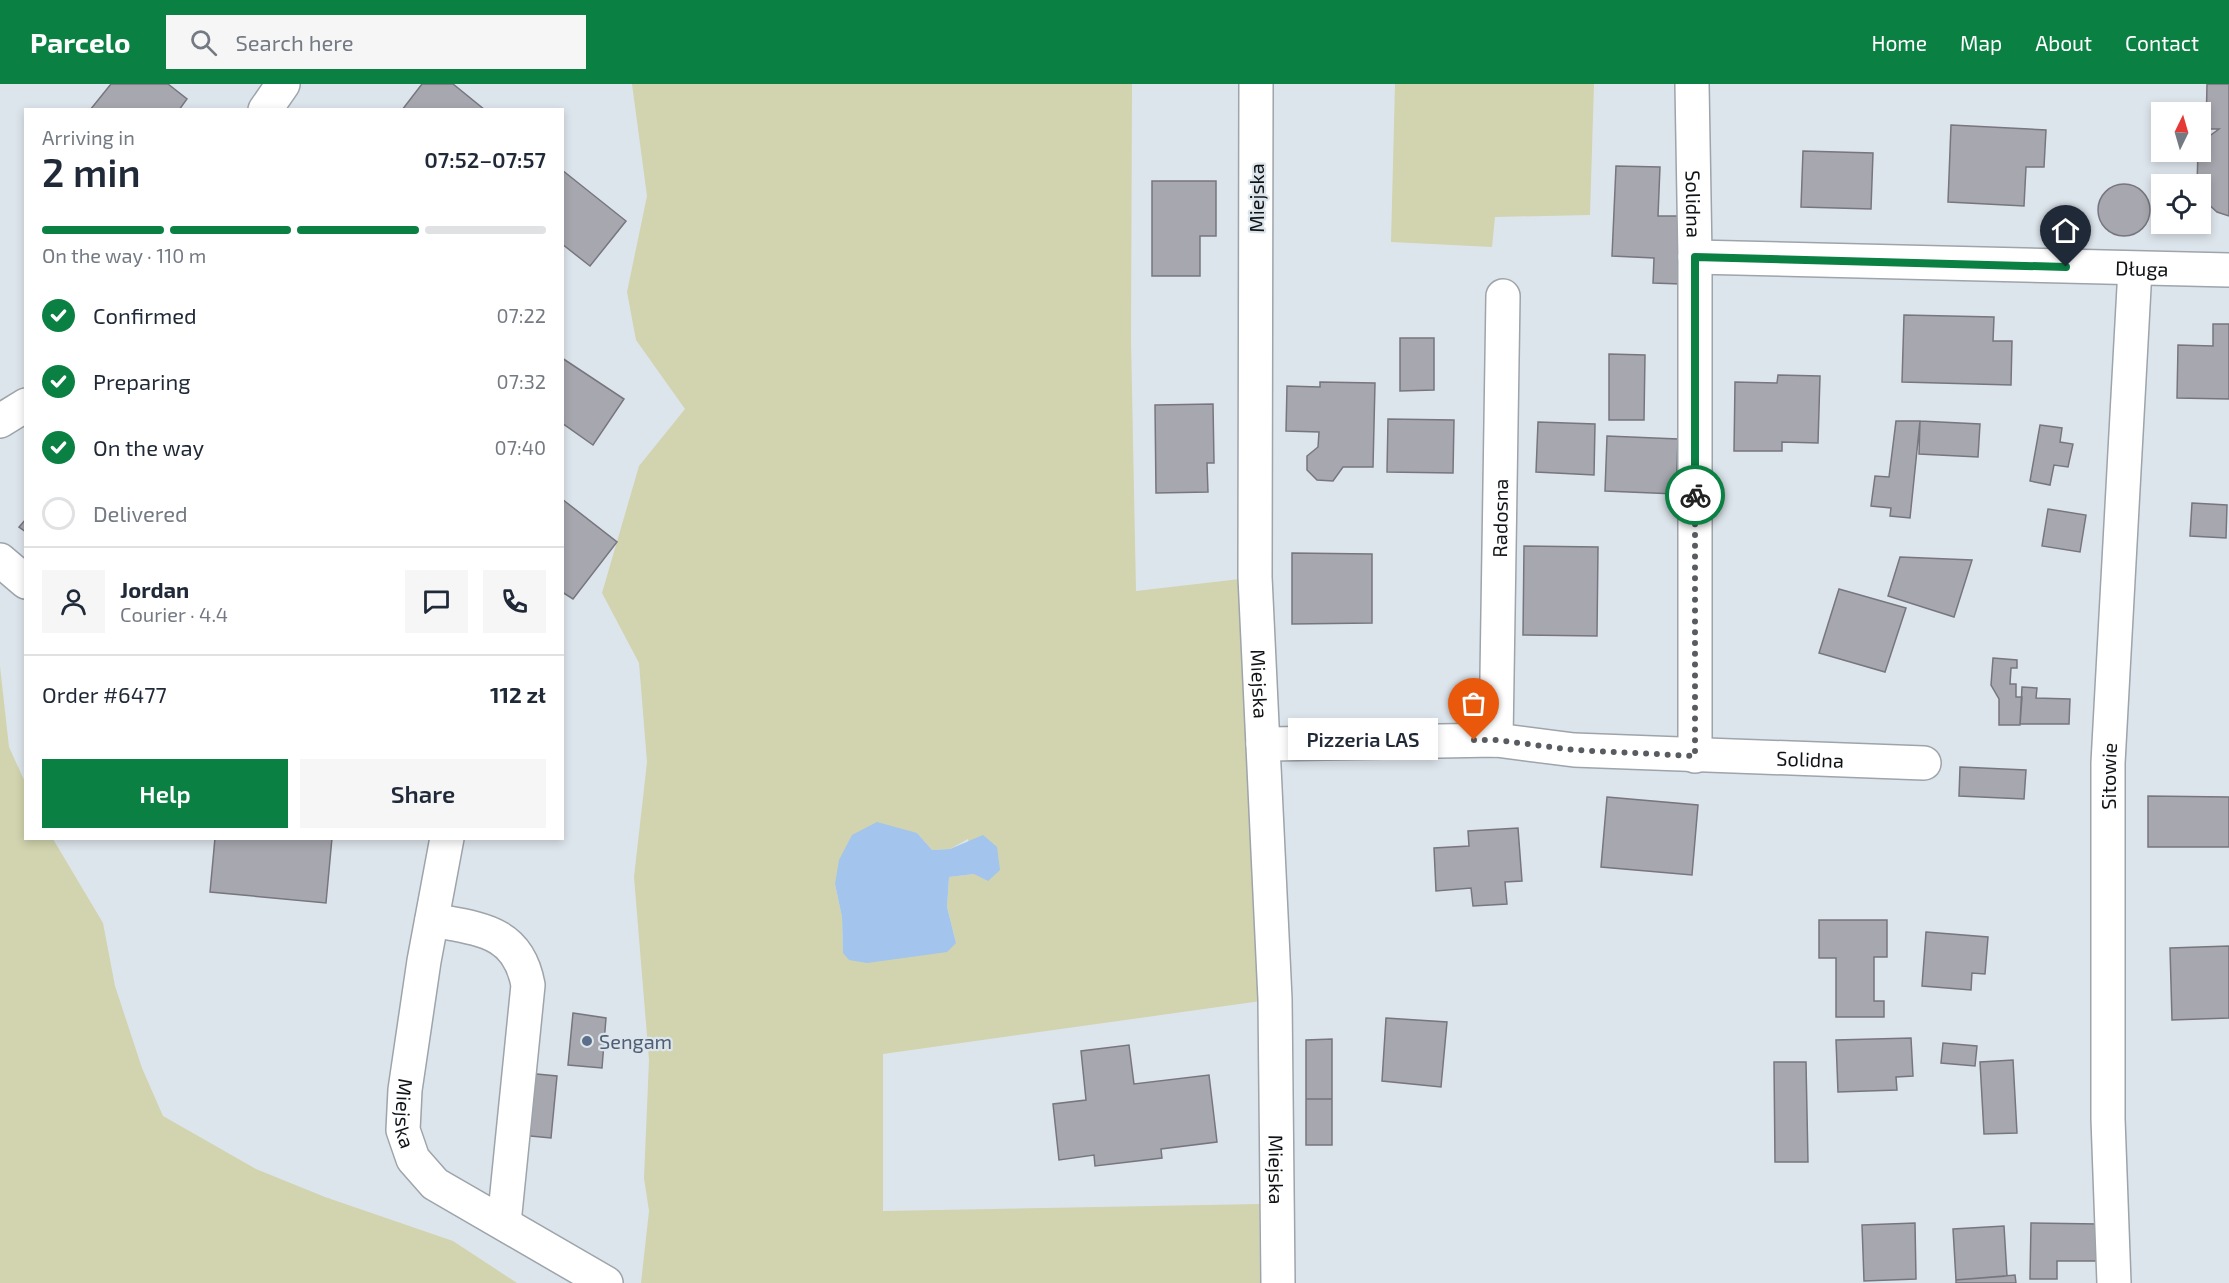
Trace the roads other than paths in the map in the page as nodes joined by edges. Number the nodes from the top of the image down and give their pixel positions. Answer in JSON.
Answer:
{"nodes":[{"id":1,"x":283,"y":84,"type":"edge"},
{"id":2,"x":1256,"y":84,"type":"edge"},
{"id":3,"x":1692,"y":84,"type":"edge"},
{"id":4,"x":267,"y":108,"type":"edge"},
{"id":5,"x":1695,"y":257,"type":"junction"},
{"id":6,"x":2135,"y":269,"type":"junction"},
{"id":7,"x":2229,"y":270,"type":"edge"},
{"id":8,"x":1503,"y":296,"type":"dead end"},
{"id":9,"x":24,"y":406,"type":"edge"},
{"id":10,"x":0,"y":421,"type":"edge"},
{"id":11,"x":0,"y":560,"type":"edge"},
{"id":12,"x":24,"y":580,"type":"edge"},
{"id":13,"x":1496,"y":740,"type":"junction"},
{"id":14,"x":1263,"y":744,"type":"junction"},
{"id":15,"x":1695,"y":756,"type":"junction"},
{"id":16,"x":1924,"y":764,"type":"dead end"},
{"id":17,"x":447,"y":840,"type":"edge"},
{"id":18,"x":432,"y":920,"type":"junction"},
{"id":19,"x":504,"y":1223,"type":"junction"},
{"id":20,"x":606,"y":1283,"type":"edge"},
{"id":21,"x":1278,"y":1283,"type":"edge"},
{"id":22,"x":2114,"y":1283,"type":"edge"}],
"edges":[{"from":1,"to":4,"type":"street"},
{"from":2,"to":14,"type":"street","name":"Miejska"},
{"from":3,"to":5,"type":"street","name":"Solidna"},
{"from":5,"to":6,"type":"street","name":"Długa"},
{"from":5,"to":15,"type":"street","name":"Solidna"},
{"from":6,"to":7,"type":"street","name":"Długa"},
{"from":6,"to":22,"type":"street","name":"Sitowie"},
{"from":8,"to":13,"type":"street","name":"Radosna"},
{"from":9,"to":10,"type":"street"},
{"from":11,"to":12,"type":"street"},
{"from":13,"to":14,"type":"street","name":"Solidna"},
{"from":13,"to":15,"type":"street","name":"Solidna"},
{"from":14,"to":21,"type":"street","name":"Miejska"},
{"from":15,"to":16,"type":"street","name":"Solidna"},
{"from":17,"to":18,"type":"street","name":"Miejska"},
{"from":18,"to":19,"type":"street","name":"Miejska"},
{"from":18,"to":19,"type":"street"},
{"from":19,"to":20,"type":"street","name":"Miejska"}]}
